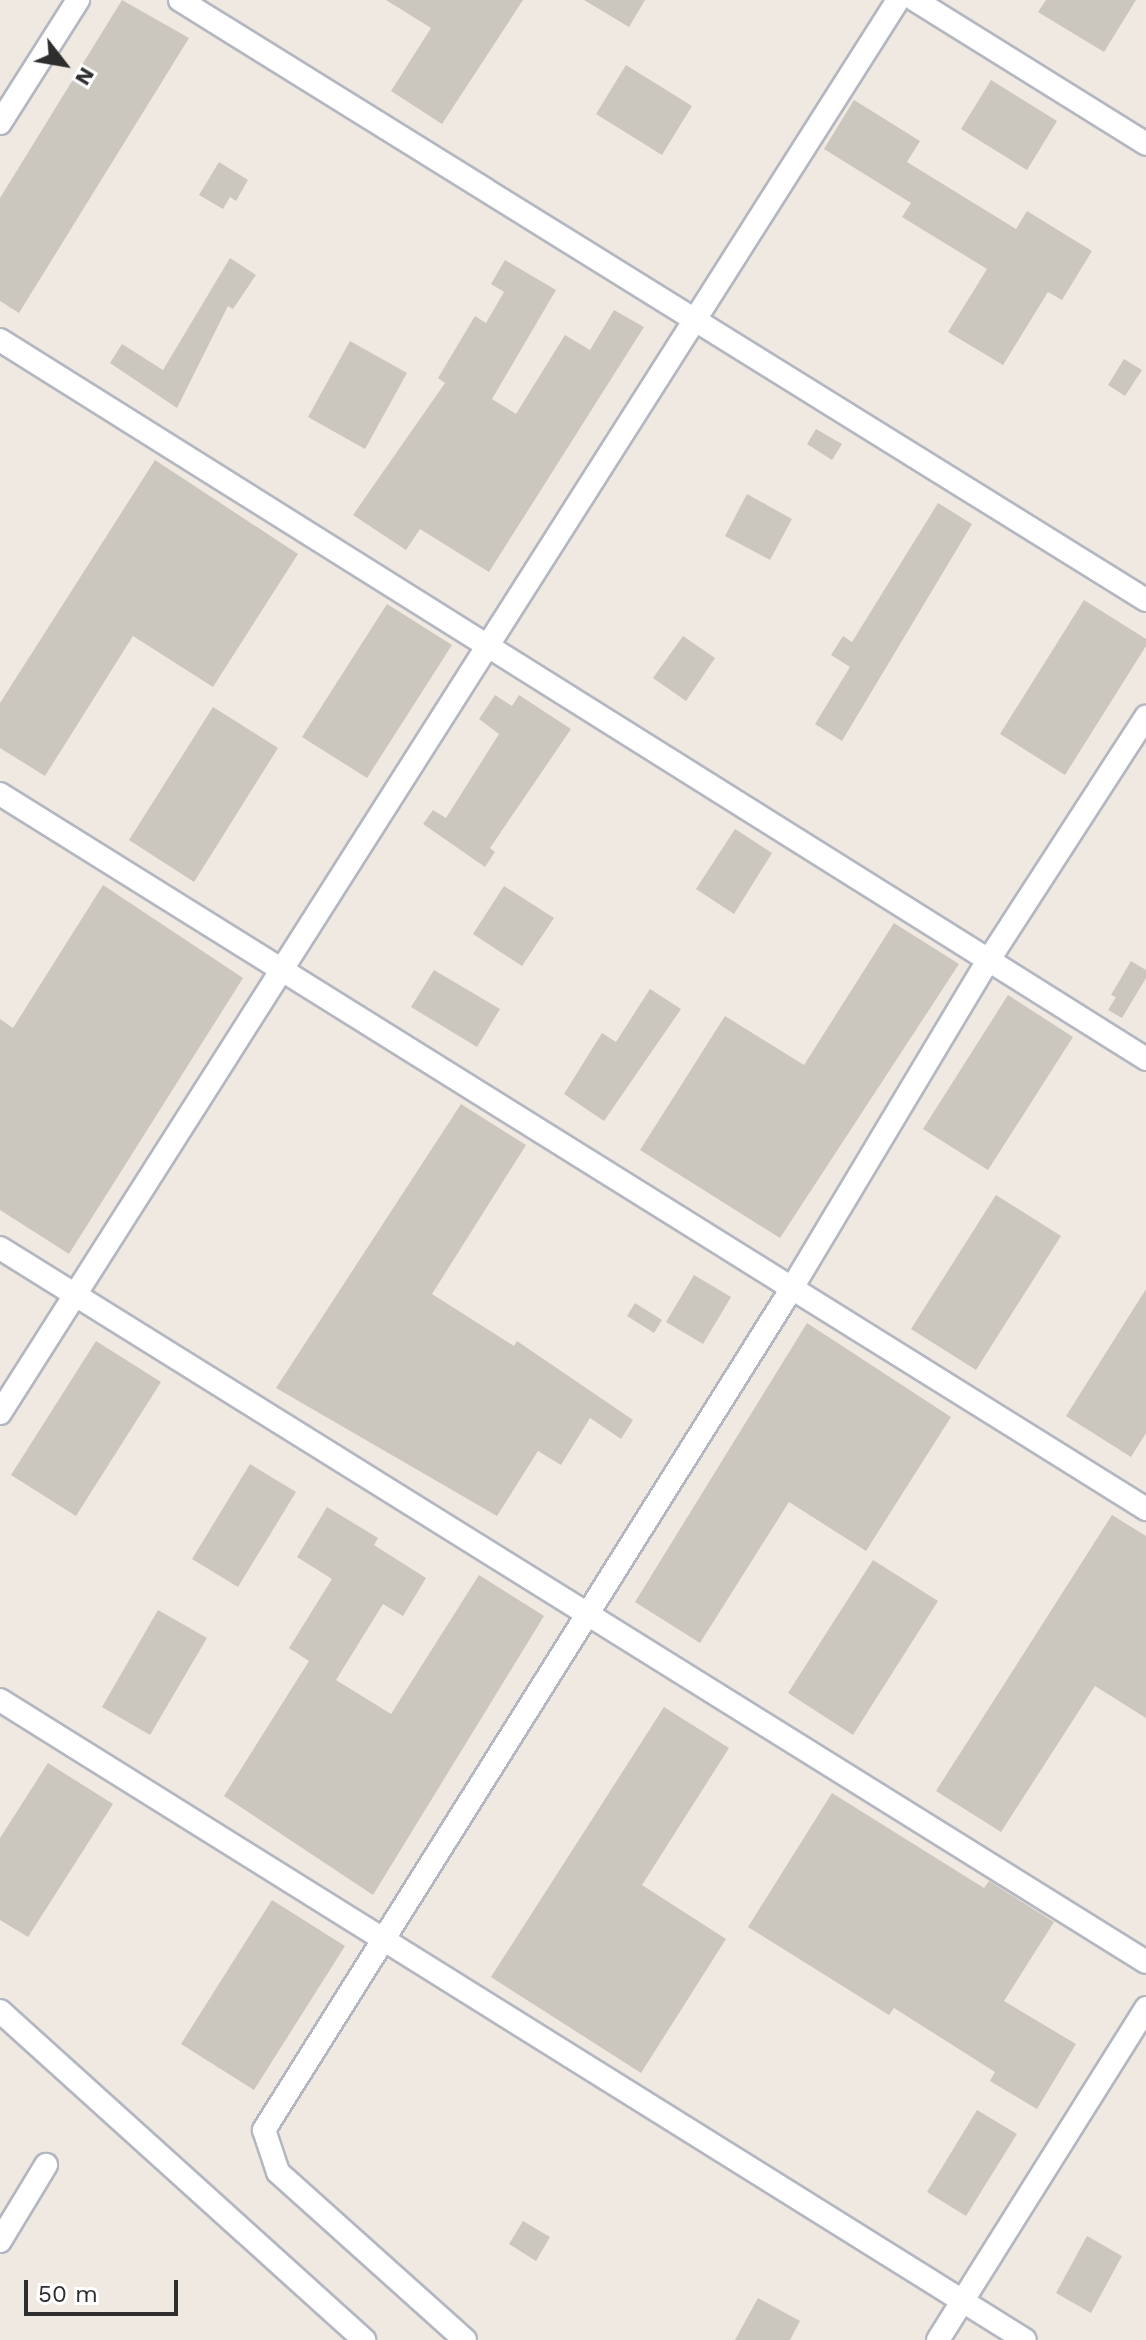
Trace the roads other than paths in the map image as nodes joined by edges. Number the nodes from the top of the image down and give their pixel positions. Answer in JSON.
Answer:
{"nodes":[{"id":1,"x":78,"y":0,"type":"edge"},
{"id":2,"x":180,"y":0,"type":"edge"},
{"id":3,"x":898,"y":0,"type":"edge"},
{"id":4,"x":915,"y":0,"type":"edge"},
{"id":5,"x":0,"y":123,"type":"edge"},
{"id":6,"x":1146,"y":144,"type":"edge"},
{"id":7,"x":695,"y":320,"type":"junction"},
{"id":8,"x":0,"y":340,"type":"edge"},
{"id":9,"x":1146,"y":600,"type":"edge"},
{"id":10,"x":490,"y":643,"type":"junction"},
{"id":11,"x":1146,"y":717,"type":"edge"},
{"id":12,"x":0,"y":794,"type":"edge"},
{"id":13,"x":988,"y":961,"type":"junction"},
{"id":14,"x":282,"y":970,"type":"junction"},
{"id":15,"x":1146,"y":1059,"type":"edge"},
{"id":16,"x":0,"y":1248,"type":"edge"},
{"id":17,"x":792,"y":1288,"type":"junction"},
{"id":18,"x":76,"y":1294,"type":"junction"},
{"id":19,"x":0,"y":1413,"type":"edge"},
{"id":20,"x":1146,"y":1509,"type":"edge"},
{"id":21,"x":589,"y":1615,"type":"junction"},
{"id":22,"x":0,"y":1700,"type":"edge"},
{"id":23,"x":383,"y":1939,"type":"junction"},
{"id":24,"x":1146,"y":1962,"type":"edge"},
{"id":25,"x":1146,"y":2008,"type":"edge"},
{"id":26,"x":0,"y":2011,"type":"edge"},
{"id":27,"x":46,"y":2165,"type":"dead end"},
{"id":28,"x":0,"y":2241,"type":"edge"},
{"id":29,"x":962,"y":2301,"type":"junction"},
{"id":30,"x":364,"y":2340,"type":"edge"},
{"id":31,"x":465,"y":2340,"type":"edge"},
{"id":32,"x":938,"y":2340,"type":"edge"},
{"id":33,"x":1025,"y":2340,"type":"edge"}],
"edges":[{"from":1,"to":5,"type":"street"},
{"from":2,"to":7,"type":"street"},
{"from":3,"to":7,"type":"street"},
{"from":4,"to":6,"type":"street"},
{"from":7,"to":9,"type":"street"},
{"from":7,"to":10,"type":"street"},
{"from":8,"to":10,"type":"street"},
{"from":10,"to":13,"type":"street"},
{"from":10,"to":14,"type":"street"},
{"from":11,"to":13,"type":"street"},
{"from":12,"to":14,"type":"street"},
{"from":13,"to":15,"type":"street"},
{"from":13,"to":17,"type":"street"},
{"from":14,"to":17,"type":"street"},
{"from":14,"to":18,"type":"street"},
{"from":16,"to":18,"type":"street"},
{"from":17,"to":20,"type":"street"},
{"from":17,"to":21,"type":"street"},
{"from":18,"to":19,"type":"street"},
{"from":18,"to":21,"type":"street"},
{"from":21,"to":23,"type":"street"},
{"from":21,"to":24,"type":"street"},
{"from":22,"to":23,"type":"street"},
{"from":23,"to":29,"type":"street"},
{"from":23,"to":31,"type":"street"},
{"from":25,"to":29,"type":"street"},
{"from":26,"to":30,"type":"street"},
{"from":27,"to":28,"type":"street"},
{"from":29,"to":32,"type":"street"},
{"from":29,"to":33,"type":"street"}]}
